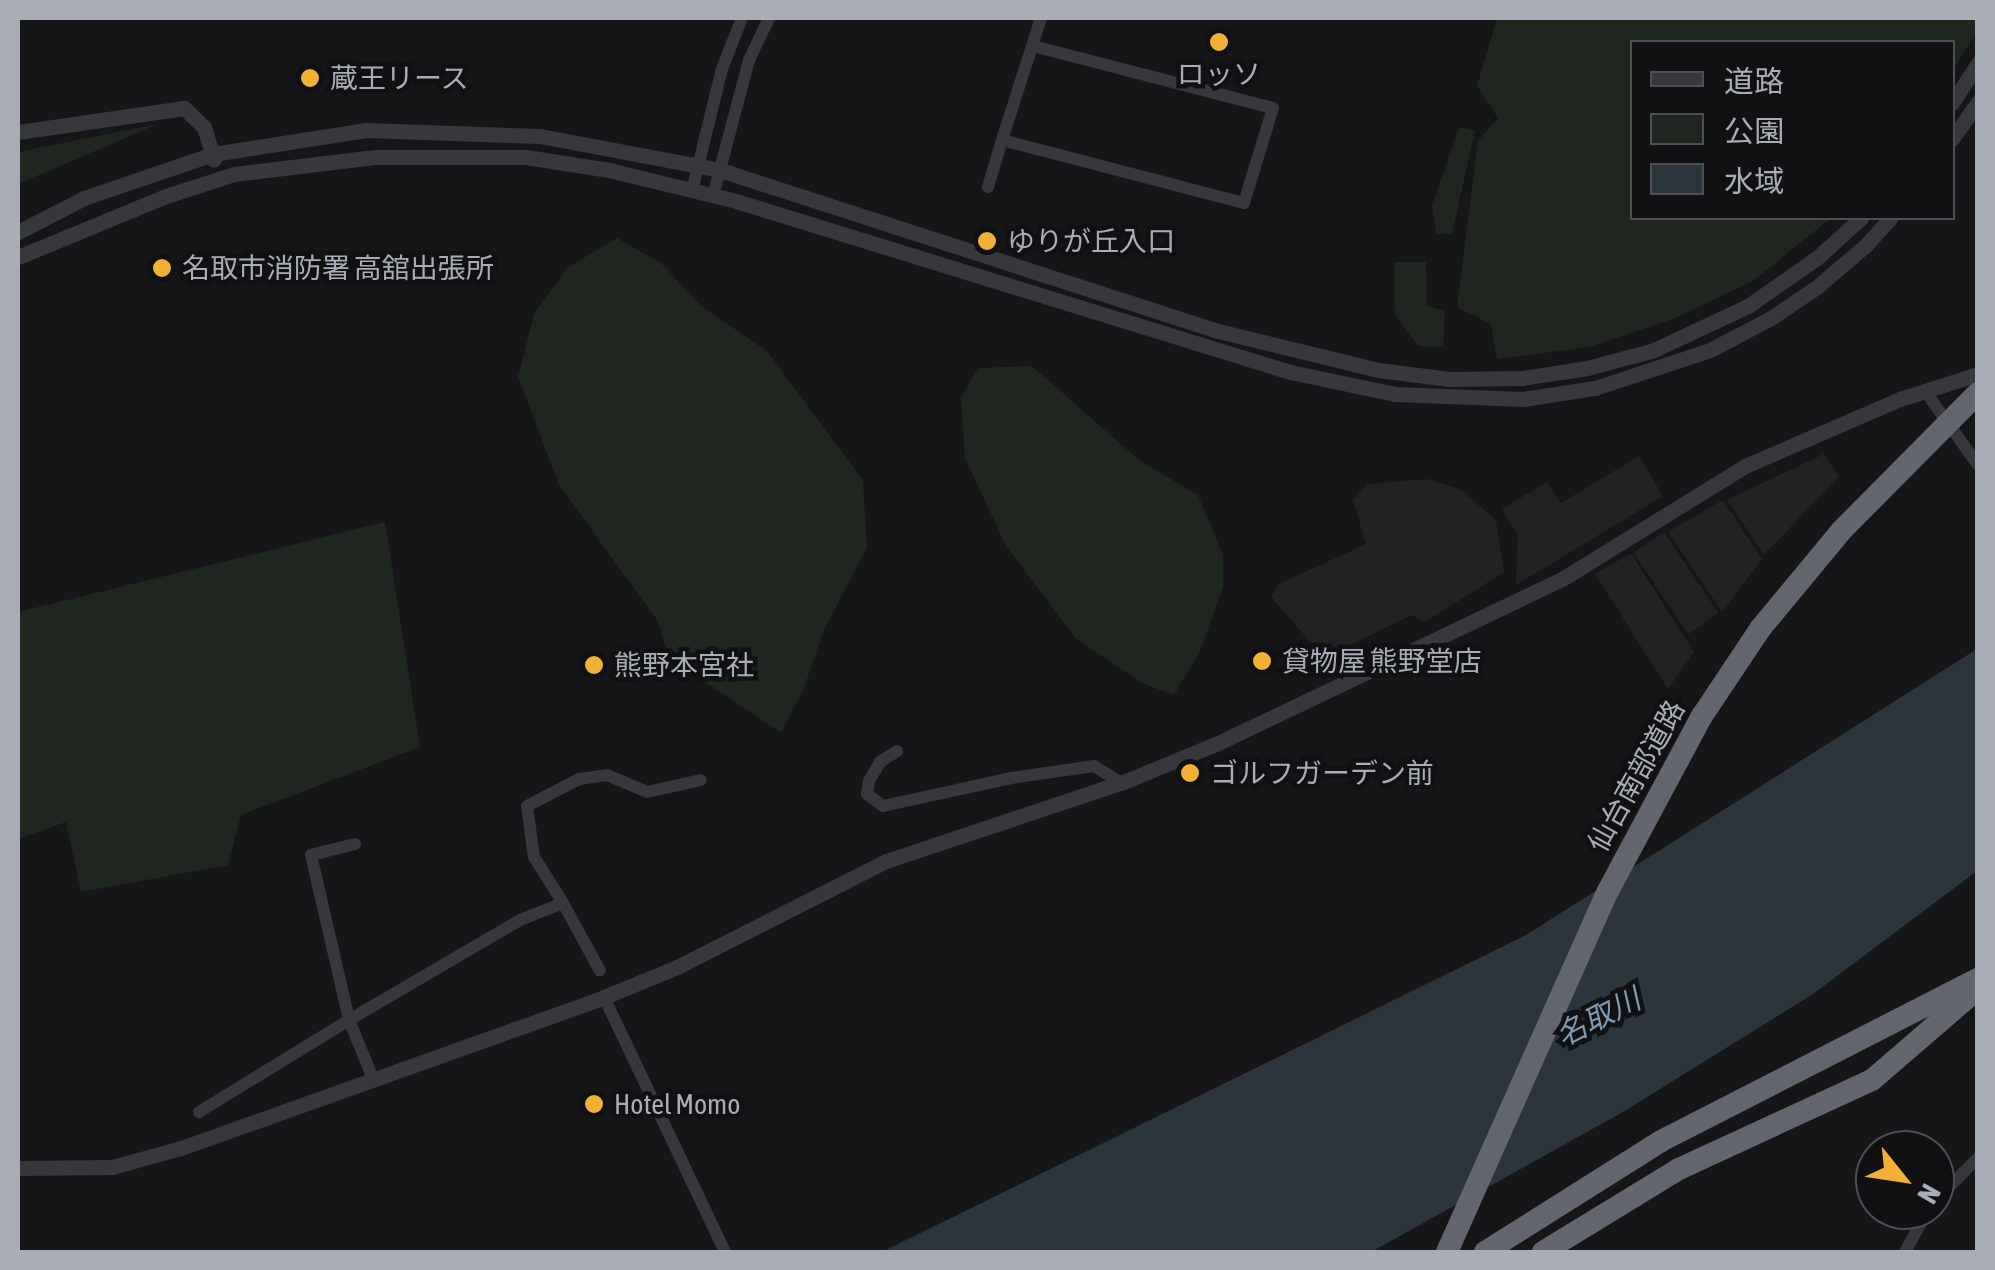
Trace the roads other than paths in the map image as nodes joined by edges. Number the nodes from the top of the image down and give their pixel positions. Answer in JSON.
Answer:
{"nodes":[{"id":1,"x":742,"y":18,"type":"edge"},
{"id":2,"x":770,"y":18,"type":"edge"},
{"id":3,"x":1041,"y":18,"type":"edge"},
{"id":4,"x":1033,"y":46,"type":"junction"},
{"id":5,"x":1978,"y":63,"type":"edge"},
{"id":6,"x":1955,"y":98,"type":"edge"},
{"id":7,"x":1978,"y":102,"type":"edge"},
{"id":8,"x":18,"y":132,"type":"edge"},
{"id":9,"x":1955,"y":135,"type":"edge"},
{"id":10,"x":1002,"y":140,"type":"junction"},
{"id":11,"x":212,"y":154,"type":"junction"},
{"id":12,"x":699,"y":164,"type":"junction"},
{"id":13,"x":720,"y":170,"type":"junction"},
{"id":14,"x":219,"y":178,"type":"junction"},
{"id":15,"x":988,"y":186,"type":"dead end"},
{"id":16,"x":692,"y":191,"type":"junction"},
{"id":17,"x":713,"y":196,"type":"junction"},
{"id":18,"x":1859,"y":220,"type":"edge"},
{"id":19,"x":1888,"y":220,"type":"edge"},
{"id":20,"x":18,"y":232,"type":"edge"},
{"id":21,"x":18,"y":257,"type":"edge"},
{"id":22,"x":1978,"y":374,"type":"edge"},
{"id":23,"x":1925,"y":392,"type":"junction"},
{"id":24,"x":1978,"y":393,"type":"edge"},
{"id":25,"x":1978,"y":465,"type":"edge"},
{"id":26,"x":897,"y":751,"type":"dead end"},
{"id":27,"x":701,"y":780,"type":"dead end"},
{"id":28,"x":1121,"y":783,"type":"junction"},
{"id":29,"x":355,"y":844,"type":"dead end"},
{"id":30,"x":564,"y":903,"type":"junction"},
{"id":31,"x":600,"y":971,"type":"dead end"},
{"id":32,"x":1978,"y":979,"type":"edge"},
{"id":33,"x":1978,"y":988,"type":"edge"},
{"id":34,"x":604,"y":997,"type":"junction"},
{"id":35,"x":349,"y":1020,"type":"junction"},
{"id":36,"x":374,"y":1080,"type":"junction"},
{"id":37,"x":198,"y":1112,"type":"dead end"},
{"id":38,"x":1978,"y":1158,"type":"edge"},
{"id":39,"x":18,"y":1168,"type":"edge"},
{"id":40,"x":1955,"y":1181,"type":"edge"},
{"id":41,"x":1917,"y":1230,"type":"edge"},
{"id":42,"x":724,"y":1252,"type":"edge"},
{"id":43,"x":1447,"y":1252,"type":"edge"},
{"id":44,"x":1485,"y":1252,"type":"edge"},
{"id":45,"x":1543,"y":1252,"type":"edge"},
{"id":46,"x":1905,"y":1252,"type":"edge"}],
"edges":[{"from":1,"to":12,"type":"street"},
{"from":2,"to":13,"type":"street"},
{"from":3,"to":4,"type":"street"},
{"from":4,"to":10,"type":"street"},
{"from":4,"to":10,"type":"street"},
{"from":5,"to":6,"type":"street"},
{"from":7,"to":9,"type":"street"},
{"from":8,"to":11,"type":"street"},
{"from":10,"to":15,"type":"street"},
{"from":11,"to":12,"type":"street"},
{"from":11,"to":14,"type":"street"},
{"from":11,"to":20,"type":"street"},
{"from":12,"to":13,"type":"street"},
{"from":12,"to":16,"type":"street"},
{"from":13,"to":17,"type":"street"},
{"from":13,"to":18,"type":"street"},
{"from":14,"to":16,"type":"street"},
{"from":14,"to":21,"type":"street"},
{"from":16,"to":17,"type":"street"},
{"from":17,"to":19,"type":"street"},
{"from":22,"to":23,"type":"street"},
{"from":23,"to":25,"type":"street"},
{"from":23,"to":28,"type":"street"},
{"from":24,"to":43,"type":"highway","name":"仙台南部道路","bridge":true},
{"from":26,"to":28,"type":"street"},
{"from":27,"to":30,"type":"street"},
{"from":28,"to":34,"type":"street"},
{"from":29,"to":35,"type":"street"},
{"from":30,"to":31,"type":"street"},
{"from":30,"to":35,"type":"street"},
{"from":32,"to":44,"type":"highway"},
{"from":33,"to":45,"type":"highway"},
{"from":34,"to":36,"type":"street"},
{"from":34,"to":42,"type":"street"},
{"from":35,"to":36,"type":"street"},
{"from":35,"to":37,"type":"street"},
{"from":36,"to":39,"type":"street"},
{"from":38,"to":40,"type":"street"},
{"from":41,"to":46,"type":"street"}]}
